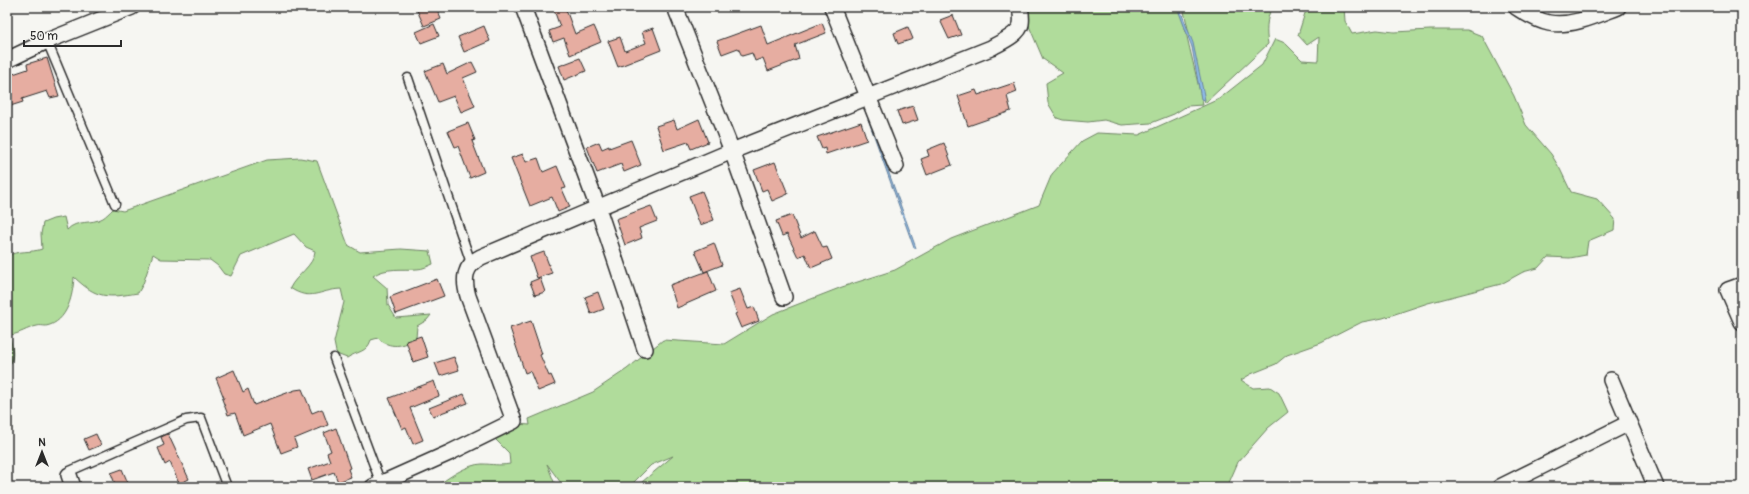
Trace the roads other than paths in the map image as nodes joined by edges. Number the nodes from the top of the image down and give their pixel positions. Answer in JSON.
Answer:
{"nodes":[{"id":1,"x":132,"y":7,"type":"edge"},
{"id":2,"x":524,"y":7,"type":"edge"},
{"id":3,"x":675,"y":7,"type":"edge"},
{"id":4,"x":832,"y":7,"type":"edge"},
{"id":5,"x":1020,"y":7,"type":"edge"},
{"id":6,"x":1516,"y":7,"type":"edge"},
{"id":7,"x":1618,"y":7,"type":"edge"},
{"id":8,"x":47,"y":41,"type":"junction"},
{"id":9,"x":7,"y":60,"type":"edge"},
{"id":10,"x":408,"y":78,"type":"dead end"},
{"id":11,"x":869,"y":98,"type":"junction"},
{"id":12,"x":732,"y":151,"type":"junction"},
{"id":13,"x":896,"y":166,"type":"dead end"},
{"id":14,"x":115,"y":204,"type":"dead end"},
{"id":15,"x":598,"y":208,"type":"junction"},
{"id":16,"x":471,"y":263,"type":"junction"},
{"id":17,"x":1742,"y":285,"type":"edge"},
{"id":18,"x":784,"y":296,"type":"dead end"},
{"id":19,"x":1742,"y":322,"type":"edge"},
{"id":20,"x":645,"y":349,"type":"dead end"},
{"id":21,"x":334,"y":358,"type":"dead end"},
{"id":22,"x":1612,"y":380,"type":"dead end"},
{"id":23,"x":1630,"y":423,"type":"junction"},
{"id":24,"x":71,"y":481,"type":"edge"},
{"id":25,"x":377,"y":485,"type":"edge"},
{"id":26,"x":227,"y":487,"type":"edge"},
{"id":27,"x":1500,"y":487,"type":"edge"},
{"id":28,"x":1656,"y":487,"type":"edge"}],
"edges":[{"from":1,"to":8,"type":"street"},
{"from":2,"to":15,"type":"street"},
{"from":3,"to":12,"type":"street"},
{"from":4,"to":11,"type":"street"},
{"from":5,"to":11,"type":"street"},
{"from":6,"to":7,"type":"street"},
{"from":8,"to":9,"type":"street"},
{"from":8,"to":14,"type":"lane"},
{"from":10,"to":16,"type":"lane"},
{"from":11,"to":12,"type":"street"},
{"from":11,"to":13,"type":"street"},
{"from":12,"to":15,"type":"street"},
{"from":12,"to":18,"type":"street"},
{"from":15,"to":16,"type":"street"},
{"from":15,"to":20,"type":"street"},
{"from":16,"to":25,"type":"street"},
{"from":17,"to":19,"type":"street"},
{"from":21,"to":25,"type":"lane"},
{"from":22,"to":23,"type":"street"},
{"from":23,"to":27,"type":"street"},
{"from":23,"to":28,"type":"street"},
{"from":24,"to":26,"type":"lane"}]}
